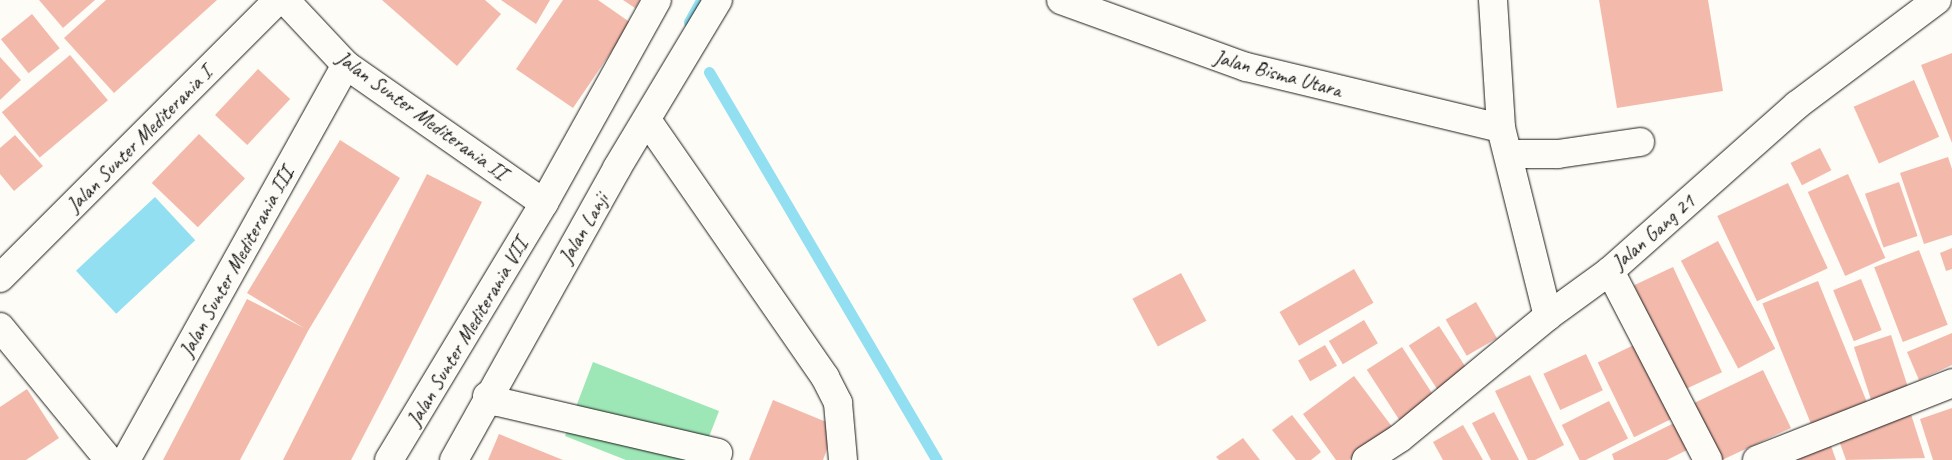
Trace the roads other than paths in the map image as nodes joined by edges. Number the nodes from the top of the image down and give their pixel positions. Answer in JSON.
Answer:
{"nodes":[{"id":1,"x":278,"y":0,"type":"edge"},
{"id":2,"x":285,"y":0,"type":"edge"},
{"id":3,"x":657,"y":0,"type":"edge"},
{"id":4,"x":718,"y":0,"type":"edge"},
{"id":5,"x":1061,"y":0,"type":"edge"},
{"id":6,"x":1493,"y":0,"type":"edge"},
{"id":7,"x":1937,"y":0,"type":"edge"},
{"id":8,"x":346,"y":65,"type":"junction"},
{"id":9,"x":647,"y":120,"type":"junction"},
{"id":10,"x":1501,"y":128,"type":"junction"},
{"id":11,"x":1640,"y":142,"type":"dead end"},
{"id":12,"x":1508,"y":154,"type":"junction"},
{"id":13,"x":544,"y":203,"type":"junction"},
{"id":14,"x":1610,"y":271,"type":"junction"},
{"id":15,"x":0,"y":278,"type":"edge"},
{"id":16,"x":1548,"y":316,"type":"junction"},
{"id":17,"x":0,"y":327,"type":"edge"},
{"id":18,"x":1952,"y":383,"type":"edge"},
{"id":19,"x":488,"y":396,"type":"junction"},
{"id":20,"x":718,"y":454,"type":"dead end"},
{"id":21,"x":109,"y":460,"type":"edge"},
{"id":22,"x":126,"y":460,"type":"edge"},
{"id":23,"x":389,"y":460,"type":"edge"},
{"id":24,"x":454,"y":460,"type":"edge"},
{"id":25,"x":843,"y":460,"type":"edge"},
{"id":26,"x":1366,"y":460,"type":"edge"},
{"id":27,"x":1708,"y":460,"type":"edge"},
{"id":28,"x":1757,"y":460,"type":"edge"}],
"edges":[{"from":1,"to":15,"type":"street","name":"Jalan Sunter Mediterania I"},
{"from":2,"to":8,"type":"street","name":"Jalan Sunter Mediterania II"},
{"from":3,"to":13,"type":"street","name":"Jalan Sunter Mediterania VII"},
{"from":4,"to":9,"type":"street","name":"Jalan Lanji"},
{"from":5,"to":10,"type":"street","name":"Jalan Bisma Utara"},
{"from":6,"to":10,"type":"street"},
{"from":7,"to":14,"type":"street","name":"Jalan Gang 21"},
{"from":8,"to":13,"type":"street","name":"Jalan Sunter Mediterania II"},
{"from":8,"to":22,"type":"street","name":"Jalan Sunter Mediterania III"},
{"from":9,"to":19,"type":"street","name":"Jalan Lanji"},
{"from":9,"to":25,"type":"street"},
{"from":10,"to":12,"type":"street"},
{"from":11,"to":12,"type":"street"},
{"from":12,"to":16,"type":"street"},
{"from":13,"to":23,"type":"street","name":"Jalan Sunter Mediterania VII"},
{"from":14,"to":16,"type":"street","name":"Jalan Gang 21"},
{"from":14,"to":27,"type":"street"},
{"from":16,"to":26,"type":"street","name":"Jalan Gang 21"},
{"from":17,"to":21,"type":"street"},
{"from":18,"to":28,"type":"street"},
{"from":19,"to":20,"type":"street"},
{"from":19,"to":24,"type":"street","name":"Jalan Lanji"}]}
